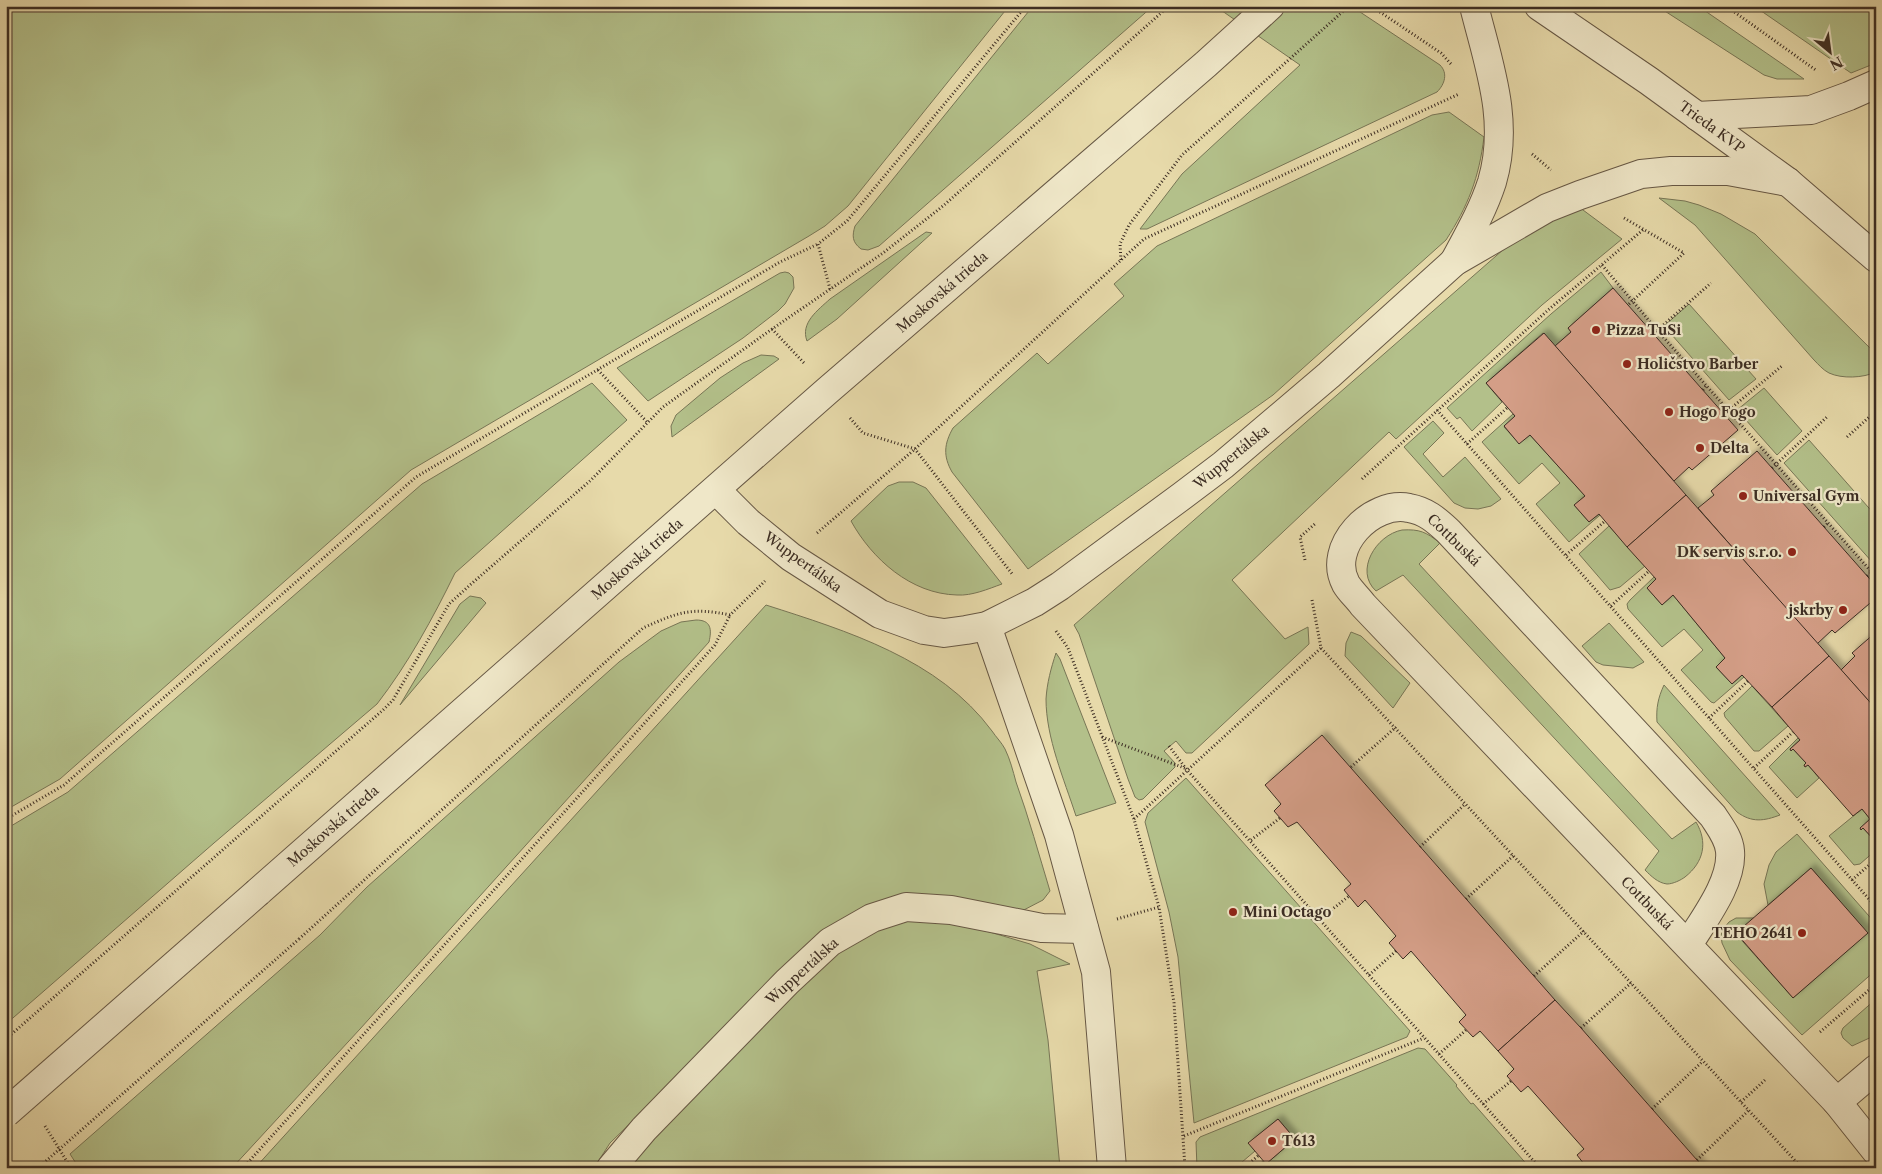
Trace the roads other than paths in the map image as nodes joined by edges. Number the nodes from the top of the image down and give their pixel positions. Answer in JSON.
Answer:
{"nodes":[{"id":1,"x":1270,"y":6,"type":"edge"},
{"id":2,"x":1474,"y":6,"type":"edge"},
{"id":3,"x":1539,"y":6,"type":"edge"},
{"id":4,"x":1876,"y":84,"type":"edge"},
{"id":5,"x":1697,"y":116,"type":"junction"},
{"id":6,"x":1788,"y":182,"type":"junction"},
{"id":7,"x":1876,"y":258,"type":"edge"},
{"id":8,"x":1454,"y":262,"type":"junction"},
{"id":9,"x":716,"y":490,"type":"junction"},
{"id":10,"x":987,"y":626,"type":"junction"},
{"id":11,"x":1084,"y":929,"type":"junction"},
{"id":12,"x":1688,"y":946,"type":"junction"},
{"id":13,"x":1876,"y":1068,"type":"edge"},
{"id":14,"x":1838,"y":1102,"type":"junction"},
{"id":15,"x":6,"y":1113,"type":"edge"},
{"id":16,"x":1876,"y":1151,"type":"edge"},
{"id":17,"x":610,"y":1168,"type":"edge"},
{"id":18,"x":1112,"y":1168,"type":"edge"}],
"edges":[{"from":1,"to":9,"type":"street","name":"Moskovská trieda"},
{"from":2,"to":8,"type":"street"},
{"from":3,"to":5,"type":"street","name":"Trieda KVP"},
{"from":4,"to":5,"type":"street"},
{"from":5,"to":6,"type":"street","name":"Trieda KVP"},
{"from":6,"to":7,"type":"street","name":"Trieda KVP"},
{"from":6,"to":8,"type":"street"},
{"from":8,"to":10,"type":"street","name":"Wuppertálska"},
{"from":9,"to":10,"type":"street","name":"Wuppertálska"},
{"from":9,"to":15,"type":"street","name":"Moskovská trieda","bridge":true},
{"from":10,"to":11,"type":"street"},
{"from":11,"to":17,"type":"street","name":"Wuppertálska"},
{"from":11,"to":18,"type":"street"},
{"from":12,"to":12,"type":"street","name":"Cottbuská"},
{"from":12,"to":14,"type":"street","name":"Cottbuská"},
{"from":13,"to":14,"type":"street"},
{"from":14,"to":16,"type":"street","name":"Cottbuská"}]}
